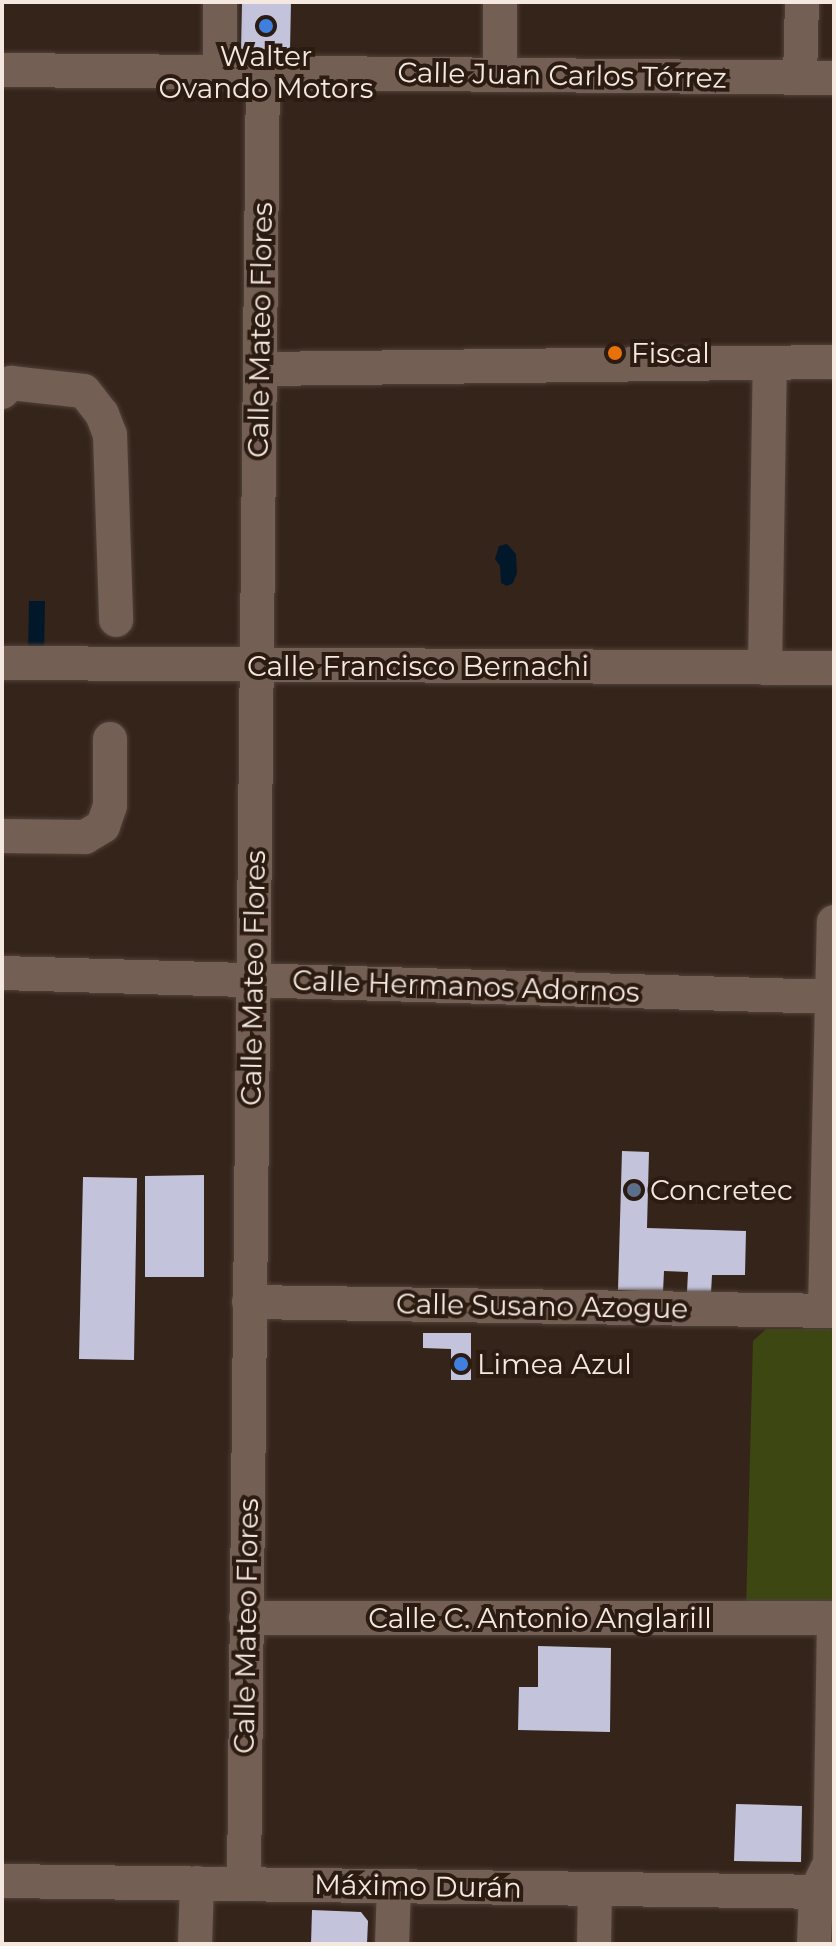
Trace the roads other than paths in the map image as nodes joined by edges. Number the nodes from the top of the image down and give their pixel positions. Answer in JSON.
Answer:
{"nodes":[{"id":1,"x":220,"y":2,"type":"edge"},
{"id":2,"x":500,"y":2,"type":"edge"},
{"id":3,"x":802,"y":2,"type":"edge"},
{"id":4,"x":2,"y":70,"type":"edge"},
{"id":5,"x":220,"y":72,"type":"junction"},
{"id":6,"x":263,"y":72,"type":"junction"},
{"id":7,"x":500,"y":74,"type":"junction"},
{"id":8,"x":800,"y":77,"type":"junction"},
{"id":9,"x":834,"y":78,"type":"edge"},
{"id":10,"x":834,"y":362,"type":"edge"},
{"id":11,"x":770,"y":363,"type":"junction"},
{"id":12,"x":260,"y":369,"type":"junction"},
{"id":13,"x":2,"y":392,"type":"edge"},
{"id":14,"x":116,"y":620,"type":"dead end"},
{"id":15,"x":2,"y":663,"type":"edge"},
{"id":16,"x":256,"y":664,"type":"junction"},
{"id":17,"x":765,"y":668,"type":"junction"},
{"id":18,"x":834,"y":668,"type":"edge"},
{"id":19,"x":110,"y":739,"type":"dead end"},
{"id":20,"x":2,"y":836,"type":"edge"},
{"id":21,"x":834,"y":922,"type":"edge"},
{"id":22,"x":2,"y":973,"type":"edge"},
{"id":23,"x":253,"y":980,"type":"junction"},
{"id":24,"x":833,"y":997,"type":"edge"},
{"id":25,"x":249,"y":1302,"type":"junction"},
{"id":26,"x":829,"y":1311,"type":"edge"},
{"id":27,"x":246,"y":1618,"type":"junction"},
{"id":28,"x":834,"y":1618,"type":"edge"},
{"id":29,"x":2,"y":1881,"type":"edge"},
{"id":30,"x":197,"y":1883,"type":"junction"},
{"id":31,"x":244,"y":1884,"type":"junction"},
{"id":32,"x":394,"y":1886,"type":"junction"},
{"id":33,"x":595,"y":1889,"type":"junction"},
{"id":34,"x":825,"y":1892,"type":"edge"},
{"id":35,"x":195,"y":1944,"type":"edge"},
{"id":36,"x":392,"y":1944,"type":"edge"},
{"id":37,"x":594,"y":1944,"type":"edge"},
{"id":38,"x":814,"y":1944,"type":"edge"}],
"edges":[{"from":1,"to":5,"type":"street"},
{"from":2,"to":7,"type":"street"},
{"from":3,"to":8,"type":"street"},
{"from":4,"to":5,"type":"street","name":"Calle Juan Carlos Tórrez"},
{"from":5,"to":6,"type":"street","name":"Calle Juan Carlos Tórrez"},
{"from":6,"to":7,"type":"street","name":"Calle Juan Carlos Tórrez"},
{"from":6,"to":12,"type":"street","name":"Calle Mateo Flores"},
{"from":7,"to":8,"type":"street","name":"Calle Juan Carlos Tórrez"},
{"from":8,"to":9,"type":"street","name":"Calle Juan Carlos Tórrez"},
{"from":10,"to":11,"type":"street"},
{"from":11,"to":12,"type":"street"},
{"from":11,"to":17,"type":"street"},
{"from":12,"to":16,"type":"street","name":"Calle Mateo Flores"},
{"from":13,"to":14,"type":"street"},
{"from":15,"to":16,"type":"street","name":"Calle Francisco Bernachi"},
{"from":16,"to":17,"type":"street","name":"Calle Francisco Bernachi"},
{"from":16,"to":23,"type":"street","name":"Calle Mateo Flores"},
{"from":17,"to":18,"type":"street","name":"Calle Francisco Bernachi"},
{"from":19,"to":20,"type":"street"},
{"from":21,"to":24,"type":"street"},
{"from":22,"to":23,"type":"street","name":"Calle Hermanos Adornos"},
{"from":23,"to":24,"type":"street","name":"Calle Hermanos Adornos"},
{"from":23,"to":25,"type":"street","name":"Calle Mateo Flores"},
{"from":24,"to":26,"type":"street"},
{"from":25,"to":26,"type":"street","name":"Calle Susano Azogue"},
{"from":25,"to":27,"type":"street","name":"Calle Mateo Flores"},
{"from":27,"to":28,"type":"street","name":"Calle C. Antonio Anglarill"},
{"from":27,"to":31,"type":"street","name":"Calle Mateo Flores"},
{"from":28,"to":34,"type":"street"},
{"from":29,"to":30,"type":"street","name":"Máximo Durán"},
{"from":30,"to":31,"type":"street","name":"Máximo Durán"},
{"from":30,"to":35,"type":"street"},
{"from":31,"to":32,"type":"street","name":"Máximo Durán"},
{"from":32,"to":33,"type":"street","name":"Máximo Durán"},
{"from":32,"to":36,"type":"street"},
{"from":33,"to":34,"type":"street","name":"Máximo Durán"},
{"from":33,"to":37,"type":"street"},
{"from":34,"to":38,"type":"street"}]}
